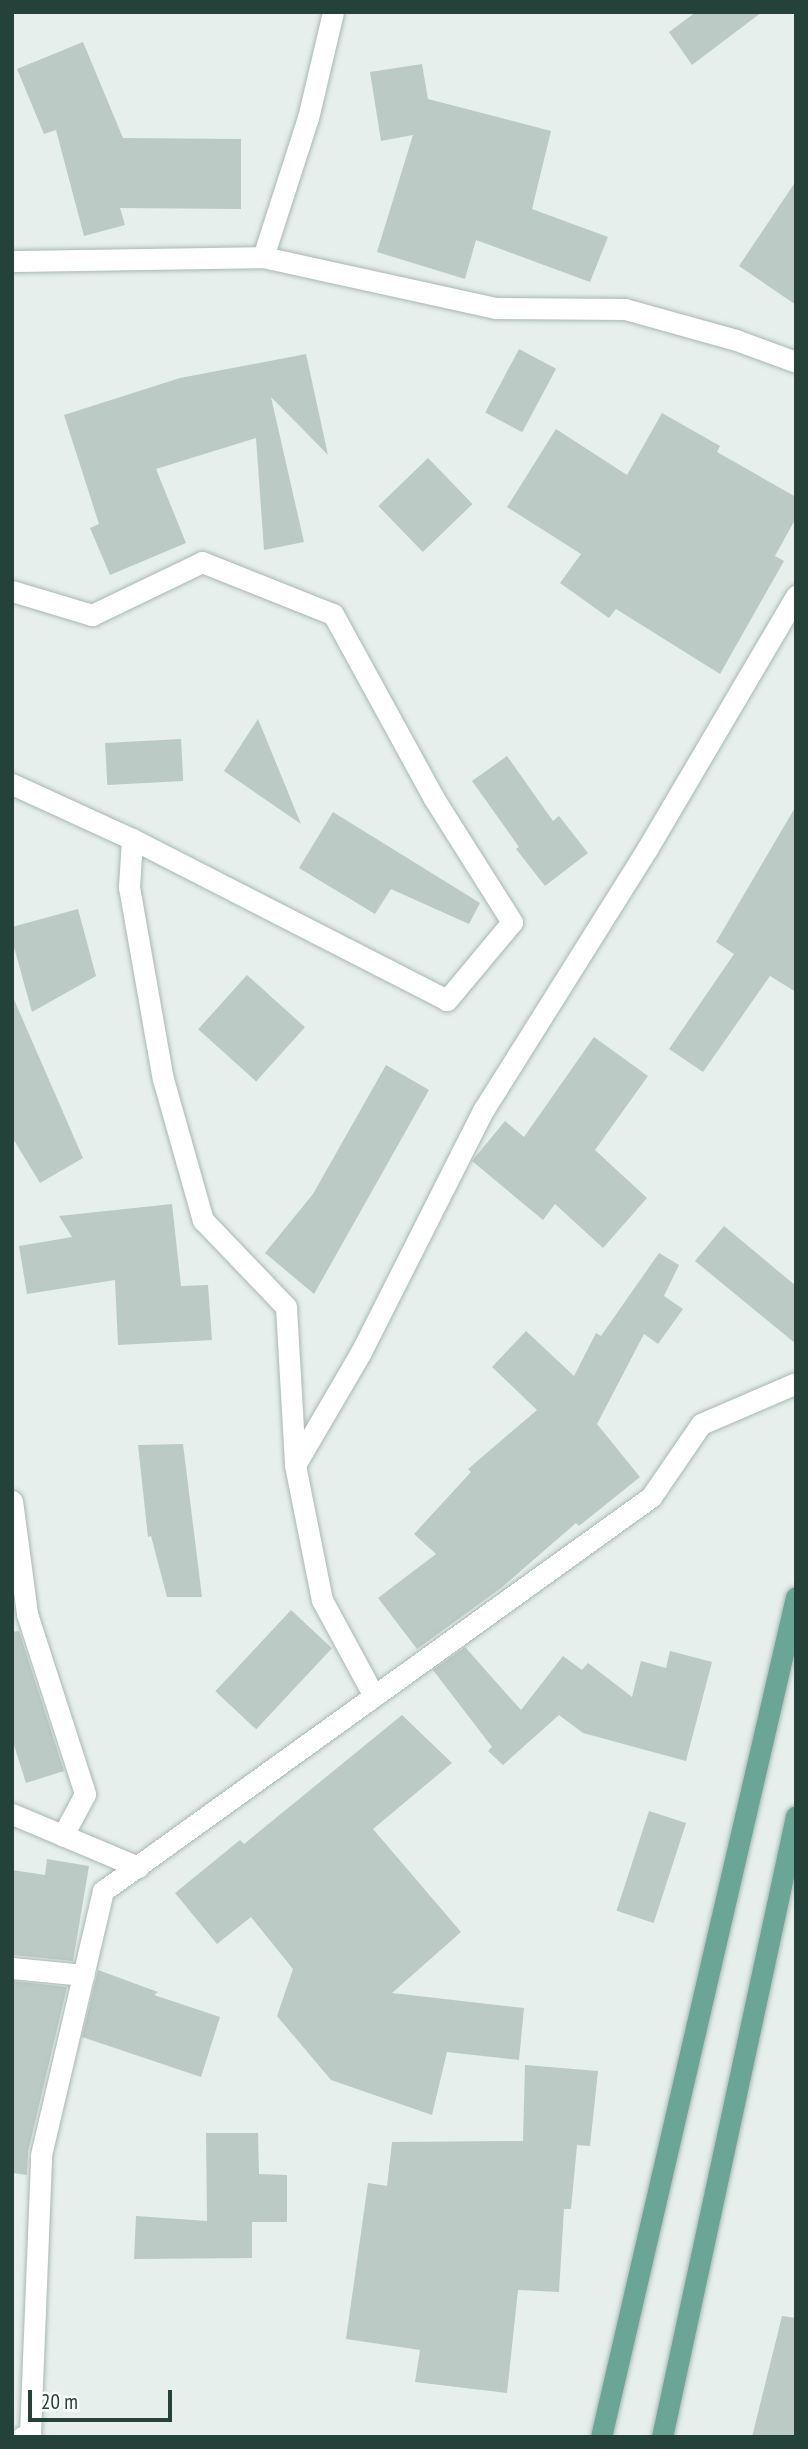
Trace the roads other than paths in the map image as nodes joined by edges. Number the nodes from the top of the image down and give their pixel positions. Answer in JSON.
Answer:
{"nodes":[{"id":1,"x":333,"y":12,"type":"edge"},
{"id":2,"x":263,"y":257,"type":"junction"},
{"id":3,"x":12,"y":261,"type":"edge"},
{"id":4,"x":796,"y":362,"type":"edge"},
{"id":5,"x":12,"y":591,"type":"edge"},
{"id":6,"x":796,"y":596,"type":"edge"},
{"id":7,"x":12,"y":784,"type":"edge"},
{"id":8,"x":132,"y":839,"type":"junction"},
{"id":9,"x":796,"y":1383,"type":"edge"},
{"id":10,"x":295,"y":1465,"type":"junction"},
{"id":11,"x":12,"y":1501,"type":"edge"},
{"id":12,"x":796,"y":1597,"type":"edge"},
{"id":13,"x":374,"y":1696,"type":"junction"},
{"id":14,"x":12,"y":1814,"type":"edge"},
{"id":15,"x":796,"y":1816,"type":"edge"},
{"id":16,"x":63,"y":1835,"type":"junction"},
{"id":17,"x":138,"y":1867,"type":"junction"},
{"id":18,"x":12,"y":1968,"type":"edge"},
{"id":19,"x":84,"y":1975,"type":"junction"},
{"id":20,"x":22,"y":2437,"type":"edge"},
{"id":21,"x":601,"y":2437,"type":"edge"},
{"id":22,"x":663,"y":2437,"type":"edge"}],
"edges":[{"from":1,"to":2,"type":"street"},
{"from":2,"to":3,"type":"street"},
{"from":2,"to":4,"type":"street"},
{"from":5,"to":8,"type":"street"},
{"from":6,"to":10,"type":"street"},
{"from":7,"to":8,"type":"street"},
{"from":8,"to":10,"type":"street"},
{"from":9,"to":13,"type":"street"},
{"from":10,"to":13,"type":"street"},
{"from":11,"to":16,"type":"street"},
{"from":12,"to":21,"type":"main road"},
{"from":13,"to":17,"type":"street"},
{"from":14,"to":16,"type":"street"},
{"from":15,"to":22,"type":"main road"},
{"from":16,"to":17,"type":"street"},
{"from":17,"to":19,"type":"street"},
{"from":18,"to":19,"type":"street"},
{"from":19,"to":20,"type":"street"}]}
